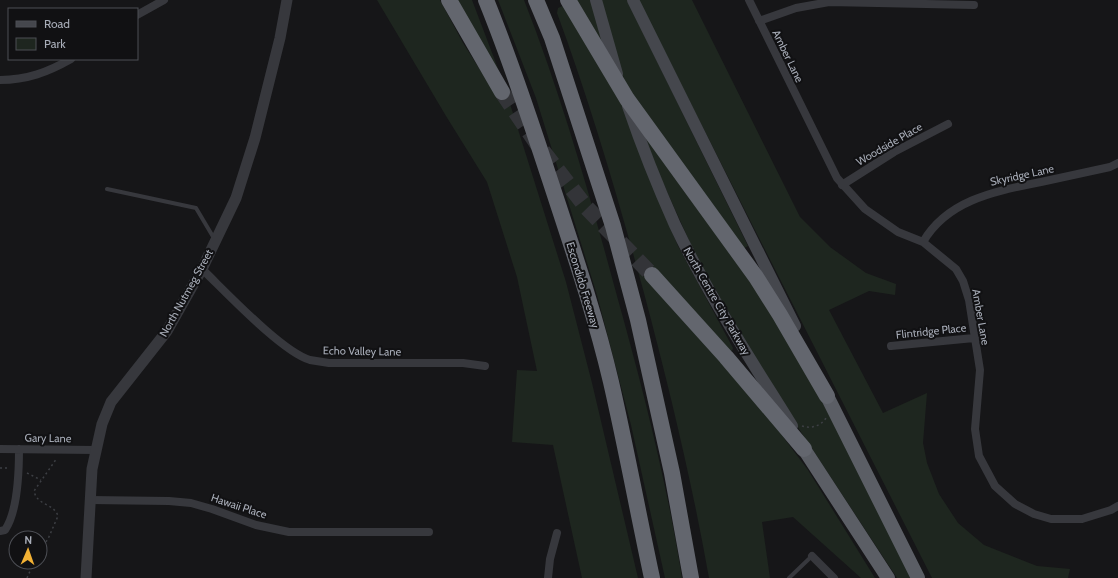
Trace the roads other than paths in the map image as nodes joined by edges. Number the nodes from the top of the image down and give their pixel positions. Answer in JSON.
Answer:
{"nodes":[{"id":1,"x":164,"y":0,"type":"edge"},
{"id":2,"x":287,"y":0,"type":"edge"},
{"id":3,"x":448,"y":0,"type":"edge"},
{"id":4,"x":486,"y":0,"type":"edge"},
{"id":5,"x":536,"y":0,"type":"edge"},
{"id":6,"x":568,"y":0,"type":"edge"},
{"id":7,"x":596,"y":0,"type":"edge"},
{"id":8,"x":633,"y":0,"type":"edge"},
{"id":9,"x":749,"y":0,"type":"edge"},
{"id":10,"x":974,"y":5,"type":"dead end"},
{"id":11,"x":138,"y":14,"type":"edge"},
{"id":12,"x":759,"y":22,"type":"junction"},
{"id":13,"x":69,"y":60,"type":"edge"},
{"id":14,"x":0,"y":80,"type":"edge"},
{"id":15,"x":502,"y":92,"type":"tunnel mouth"},
{"id":16,"x":948,"y":124,"type":"dead end"},
{"id":17,"x":1118,"y":164,"type":"edge"},
{"id":18,"x":842,"y":185,"type":"junction"},
{"id":19,"x":107,"y":189,"type":"dead end"},
{"id":20,"x":215,"y":240,"type":"junction"},
{"id":21,"x":923,"y":242,"type":"junction"},
{"id":22,"x":202,"y":269,"type":"junction"},
{"id":23,"x":652,"y":275,"type":"tunnel mouth"},
{"id":24,"x":974,"y":338,"type":"junction"},
{"id":25,"x":890,"y":346,"type":"dead end"},
{"id":26,"x":484,"y":366,"type":"dead end"},
{"id":27,"x":827,"y":396,"type":"junction"},
{"id":28,"x":0,"y":449,"type":"edge"},
{"id":29,"x":20,"y":449,"type":"junction"},
{"id":30,"x":804,"y":449,"type":"junction"},
{"id":31,"x":95,"y":450,"type":"junction"},
{"id":32,"x":90,"y":500,"type":"junction"},
{"id":33,"x":1118,"y":506,"type":"edge"},
{"id":34,"x":0,"y":531,"type":"edge"},
{"id":35,"x":429,"y":532,"type":"dead end"},
{"id":36,"x":557,"y":533,"type":"dead end"},
{"id":37,"x":812,"y":556,"type":"joint"},
{"id":38,"x":86,"y":578,"type":"edge"},
{"id":39,"x":548,"y":578,"type":"edge"},
{"id":40,"x":652,"y":578,"type":"edge"},
{"id":41,"x":691,"y":578,"type":"edge"},
{"id":42,"x":789,"y":578,"type":"edge"},
{"id":43,"x":834,"y":578,"type":"edge"},
{"id":44,"x":888,"y":578,"type":"edge"},
{"id":45,"x":918,"y":578,"type":"edge"}],
"edges":[{"from":1,"to":11,"type":"street"},
{"from":2,"to":20,"type":"street","name":"North Nutmeg Street"},
{"from":3,"to":15,"type":"highway"},
{"from":4,"to":40,"type":"highway","name":"Escondido Freeway"},
{"from":5,"to":41,"type":"highway"},
{"from":6,"to":27,"type":"highway"},
{"from":7,"to":30,"type":"main road","name":"North Centre City Parkway"},
{"from":8,"to":27,"type":"main road"},
{"from":9,"to":12,"type":"street","name":"Amber Lane"},
{"from":10,"to":12,"type":"street"},
{"from":12,"to":18,"type":"street","name":"Amber Lane"},
{"from":13,"to":14,"type":"street"},
{"from":16,"to":18,"type":"street","name":"Woodside Place"},
{"from":17,"to":21,"type":"street","name":"Skyridge Lane"},
{"from":18,"to":21,"type":"street","name":"Amber Lane"},
{"from":19,"to":20,"type":"lane"},
{"from":20,"to":22,"type":"street","name":"North Nutmeg Street"},
{"from":21,"to":24,"type":"street","name":"Amber Lane"},
{"from":22,"to":26,"type":"street","name":"Echo Valley Lane"},
{"from":22,"to":31,"type":"street","name":"North Nutmeg Street"},
{"from":23,"to":30,"type":"highway"},
{"from":24,"to":25,"type":"street","name":"Flintridge Place"},
{"from":24,"to":33,"type":"street","name":"Amber Lane"},
{"from":27,"to":45,"type":"highway"},
{"from":28,"to":29,"type":"street","name":"Gary Lane"},
{"from":29,"to":31,"type":"street","name":"Gary Lane"},
{"from":29,"to":34,"type":"street"},
{"from":30,"to":44,"type":"highway","name":"North Centre City Parkway"},
{"from":31,"to":32,"type":"street","name":"North Nutmeg Street"},
{"from":32,"to":35,"type":"street","name":"Hawaii Place"},
{"from":32,"to":38,"type":"street","name":"North Nutmeg Street"},
{"from":36,"to":39,"type":"street"},
{"from":37,"to":42,"type":"lane"},
{"from":37,"to":43,"type":"street"}]}
